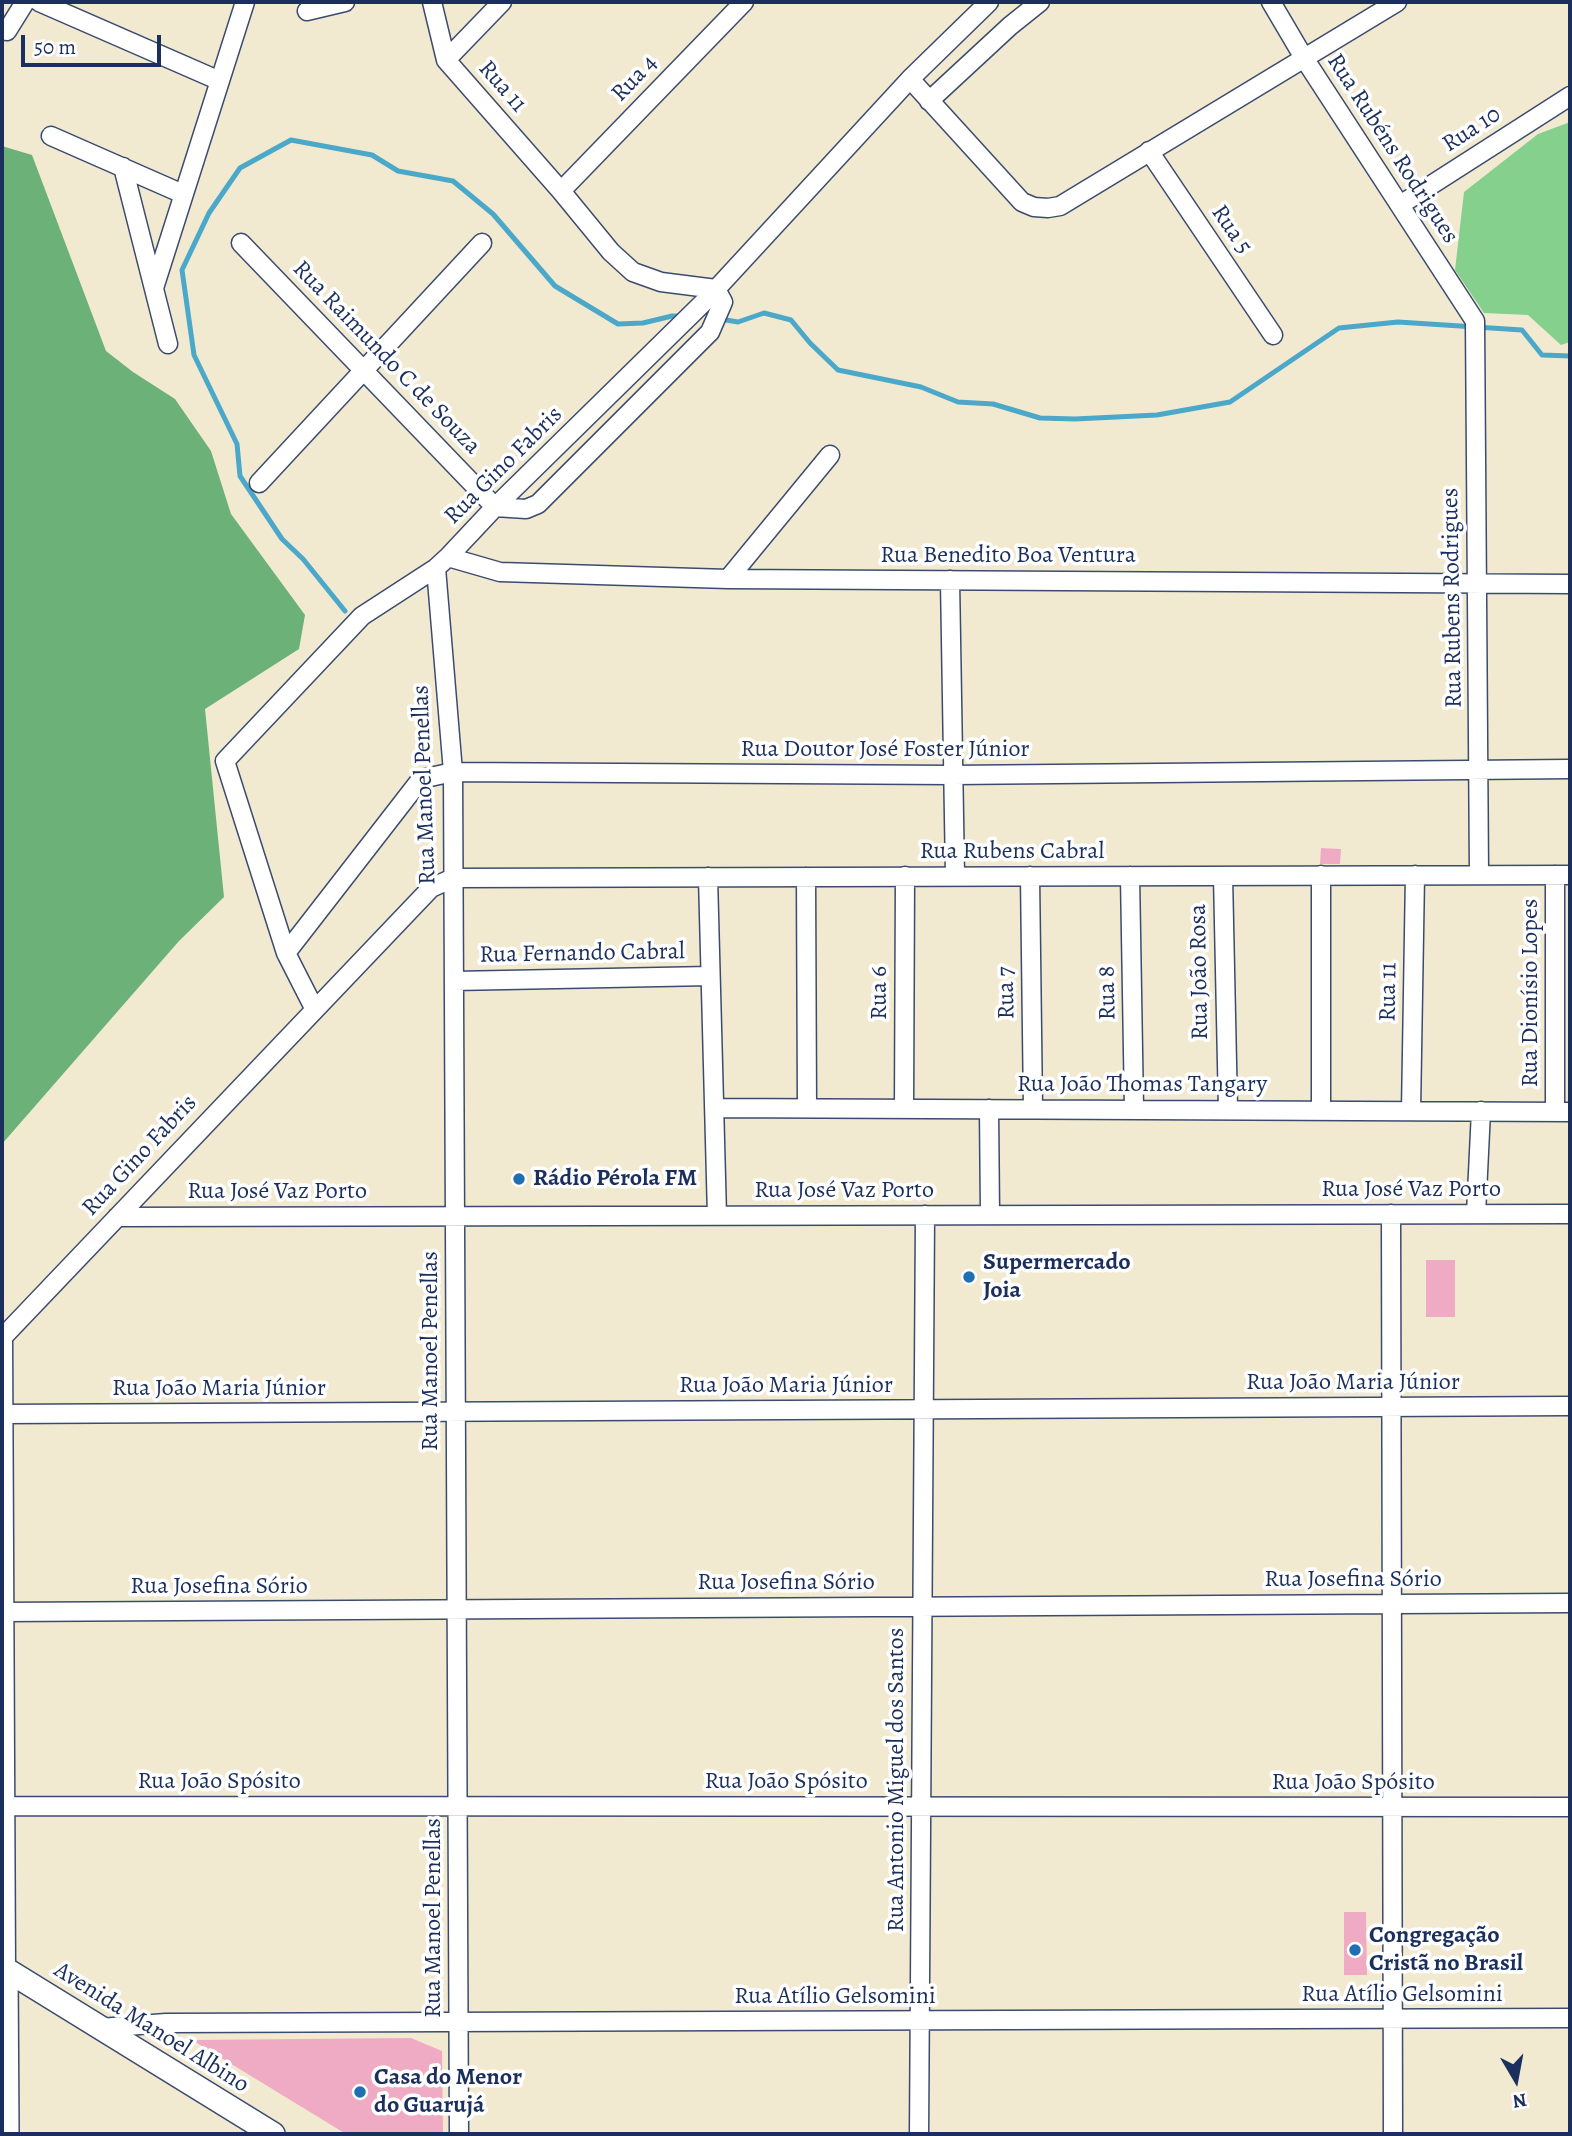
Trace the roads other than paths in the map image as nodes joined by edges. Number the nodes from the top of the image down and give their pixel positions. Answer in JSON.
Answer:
{"nodes":[{"id":1,"x":25,"y":2,"type":"edge"},
{"id":2,"x":39,"y":2,"type":"edge"},
{"id":3,"x":245,"y":2,"type":"edge"},
{"id":4,"x":345,"y":2,"type":"edge"},
{"id":5,"x":432,"y":2,"type":"edge"},
{"id":6,"x":502,"y":2,"type":"edge"},
{"id":7,"x":744,"y":2,"type":"edge"},
{"id":8,"x":1040,"y":2,"type":"edge"},
{"id":9,"x":1271,"y":2,"type":"edge"},
{"id":10,"x":1396,"y":2,"type":"edge"},
{"id":11,"x":982,"y":4,"type":"edge"},
{"id":12,"x":307,"y":10,"type":"dead end"},
{"id":13,"x":7,"y":31,"type":"dead end"},
{"id":14,"x":1304,"y":58,"type":"junction"},
{"id":15,"x":446,"y":60,"type":"junction"},
{"id":16,"x":910,"y":79,"type":"junction"},
{"id":17,"x":220,"y":81,"type":"junction"},
{"id":18,"x":1570,"y":96,"type":"edge"},
{"id":19,"x":929,"y":101,"type":"junction"},
{"id":20,"x":51,"y":136,"type":"dead end"},
{"id":21,"x":1149,"y":151,"type":"junction"},
{"id":22,"x":123,"y":167,"type":"junction"},
{"id":23,"x":561,"y":191,"type":"junction"},
{"id":24,"x":183,"y":194,"type":"junction"},
{"id":25,"x":1400,"y":205,"type":"junction"},
{"id":26,"x":241,"y":243,"type":"dead end"},
{"id":27,"x":482,"y":243,"type":"dead end"},
{"id":28,"x":154,"y":288,"type":"junction"},
{"id":29,"x":715,"y":297,"type":"junction"},
{"id":30,"x":1475,"y":321,"type":"joint"},
{"id":31,"x":1273,"y":335,"type":"dead end"},
{"id":32,"x":168,"y":344,"type":"dead end"},
{"id":33,"x":364,"y":371,"type":"junction"},
{"id":34,"x":830,"y":455,"type":"dead end"},
{"id":35,"x":259,"y":483,"type":"dead end"},
{"id":36,"x":495,"y":507,"type":"junction"},
{"id":37,"x":442,"y":563,"type":"junction"},
{"id":38,"x":728,"y":579,"type":"junction"},
{"id":39,"x":950,"y":580,"type":"junction"},
{"id":40,"x":1477,"y":583,"type":"junction"},
{"id":41,"x":1570,"y":584,"type":"edge"},
{"id":42,"x":1570,"y":769,"type":"edge"},
{"id":43,"x":1480,"y":770,"type":"junction"},
{"id":44,"x":453,"y":772,"type":"junction"},
{"id":45,"x":953,"y":775,"type":"junction"},
{"id":46,"x":1321,"y":875,"type":"junction"},
{"id":47,"x":1415,"y":875,"type":"junction"},
{"id":48,"x":1479,"y":875,"type":"junction"},
{"id":49,"x":1563,"y":875,"type":"edge"},
{"id":50,"x":905,"y":876,"type":"junction"},
{"id":51,"x":955,"y":876,"type":"junction"},
{"id":52,"x":1030,"y":876,"type":"junction"},
{"id":53,"x":1130,"y":876,"type":"junction"},
{"id":54,"x":1223,"y":876,"type":"junction"},
{"id":55,"x":708,"y":877,"type":"junction"},
{"id":56,"x":806,"y":877,"type":"junction"},
{"id":57,"x":453,"y":878,"type":"junction"},
{"id":58,"x":286,"y":953,"type":"junction"},
{"id":59,"x":710,"y":976,"type":"junction"},
{"id":60,"x":454,"y":981,"type":"junction"},
{"id":61,"x":314,"y":1009,"type":"junction"},
{"id":62,"x":714,"y":1108,"type":"junction"},
{"id":63,"x":807,"y":1108,"type":"junction"},
{"id":64,"x":904,"y":1109,"type":"junction"},
{"id":65,"x":989,"y":1109,"type":"junction"},
{"id":66,"x":1033,"y":1109,"type":"junction"},
{"id":67,"x":1134,"y":1110,"type":"junction"},
{"id":68,"x":1228,"y":1110,"type":"junction"},
{"id":69,"x":1321,"y":1110,"type":"junction"},
{"id":70,"x":1411,"y":1111,"type":"junction"},
{"id":71,"x":1481,"y":1111,"type":"junction"},
{"id":72,"x":1563,"y":1112,"type":"edge"},
{"id":73,"x":1391,"y":1214,"type":"junction"},
{"id":74,"x":1476,"y":1214,"type":"junction"},
{"id":75,"x":1570,"y":1214,"type":"edge"},
{"id":76,"x":925,"y":1215,"type":"junction"},
{"id":77,"x":990,"y":1215,"type":"junction"},
{"id":78,"x":455,"y":1216,"type":"junction"},
{"id":79,"x":717,"y":1216,"type":"junction"},
{"id":80,"x":117,"y":1217,"type":"junction"},
{"id":81,"x":2,"y":1337,"type":"edge"},
{"id":82,"x":1570,"y":1406,"type":"edge"},
{"id":83,"x":1391,"y":1407,"type":"junction"},
{"id":84,"x":923,"y":1410,"type":"junction"},
{"id":85,"x":456,"y":1412,"type":"junction"},
{"id":86,"x":3,"y":1414,"type":"edge"},
{"id":87,"x":1570,"y":1603,"type":"edge"},
{"id":88,"x":1392,"y":1604,"type":"junction"},
{"id":89,"x":922,"y":1607,"type":"junction"},
{"id":90,"x":457,"y":1610,"type":"junction"},
{"id":91,"x":3,"y":1612,"type":"edge"},
{"id":92,"x":4,"y":1806,"type":"edge"},
{"id":93,"x":458,"y":1806,"type":"junction"},
{"id":94,"x":921,"y":1807,"type":"junction"},
{"id":95,"x":1393,"y":1807,"type":"junction"},
{"id":96,"x":1570,"y":1807,"type":"edge"},
{"id":97,"x":4,"y":1969,"type":"edge"},
{"id":98,"x":1570,"y":2018,"type":"edge"},
{"id":99,"x":1393,"y":2019,"type":"junction"},
{"id":100,"x":919,"y":2021,"type":"junction"},
{"id":101,"x":459,"y":2023,"type":"junction"},
{"id":102,"x":4,"y":2024,"type":"edge"},
{"id":103,"x":100,"y":2028,"type":"junction"},
{"id":104,"x":7,"y":2134,"type":"edge"},
{"id":105,"x":273,"y":2134,"type":"edge"},
{"id":106,"x":459,"y":2134,"type":"edge"},
{"id":107,"x":919,"y":2134,"type":"edge"},
{"id":108,"x":1393,"y":2134,"type":"edge"}],
"edges":[{"from":1,"to":13,"type":"street"},
{"from":2,"to":17,"type":"street"},
{"from":3,"to":17,"type":"street"},
{"from":4,"to":12,"type":"street"},
{"from":5,"to":15,"type":"street","name":"Rua 11"},
{"from":6,"to":15,"type":"street"},
{"from":7,"to":23,"type":"street","name":"Rua 4"},
{"from":8,"to":19,"type":"street"},
{"from":9,"to":14,"type":"street","name":"Rua Rubéns Rodrigues"},
{"from":10,"to":14,"type":"street"},
{"from":11,"to":16,"type":"street","name":"Rua Gino Fabris"},
{"from":14,"to":21,"type":"street"},
{"from":14,"to":25,"type":"street","name":"Rua Rubéns Rodrigues"},
{"from":15,"to":23,"type":"street","name":"Rua 11"},
{"from":16,"to":19,"type":"street"},
{"from":16,"to":29,"type":"street","name":"Rua Gino Fabris"},
{"from":17,"to":24,"type":"street"},
{"from":18,"to":25,"type":"street","name":"Rua 10"},
{"from":19,"to":21,"type":"street"},
{"from":20,"to":22,"type":"street"},
{"from":21,"to":31,"type":"street","name":"Rua 5"},
{"from":22,"to":24,"type":"street"},
{"from":22,"to":28,"type":"street"},
{"from":23,"to":29,"type":"street","name":"Rua 11"},
{"from":24,"to":28,"type":"street"},
{"from":25,"to":30,"type":"street","name":"Rua Rubéns Rodrigues"},
{"from":26,"to":33,"type":"street","name":"Rua Raimundo C de Souza"},
{"from":27,"to":33,"type":"street"},
{"from":28,"to":32,"type":"street"},
{"from":29,"to":36,"type":"street","name":"Rua Gino Fabris"},
{"from":29,"to":36,"type":"street"},
{"from":30,"to":40,"type":"street","name":"Rua Rubens Rodrigues"},
{"from":33,"to":35,"type":"street"},
{"from":33,"to":36,"type":"street","name":"Rua Raimundo C de Souza"},
{"from":34,"to":38,"type":"street"},
{"from":36,"to":37,"type":"street","name":"Rua Gino Fabris"},
{"from":37,"to":38,"type":"street","name":"Rua Benedito Boa Ventura"},
{"from":37,"to":44,"type":"street","name":"Rua Manoel Penellas"},
{"from":37,"to":58,"type":"street","name":"Rua Gino Fabris"},
{"from":38,"to":39,"type":"street","name":"Rua Benedito Boa Ventura"},
{"from":39,"to":40,"type":"street","name":"Rua Benedito Boa Ventura"},
{"from":39,"to":45,"type":"street"},
{"from":40,"to":41,"type":"street","name":"Rua Benedito Boa Ventura"},
{"from":40,"to":43,"type":"street","name":"Rua Rubens Rodrigues"},
{"from":42,"to":43,"type":"street","name":"Rua Doutor José Foster Júnior"},
{"from":43,"to":45,"type":"street","name":"Rua Doutor José Foster Júnior"},
{"from":43,"to":48,"type":"street","name":"Rua Rubens Rodrigues"},
{"from":44,"to":45,"type":"street","name":"Rua Doutor José Foster Júnior"},
{"from":44,"to":57,"type":"street","name":"Rua Manoel Penellas"},
{"from":44,"to":58,"type":"street","name":"Rua Doutor José Foster Júnior"},
{"from":45,"to":51,"type":"street"},
{"from":46,"to":47,"type":"street","name":"Rua Rubens Cabral"},
{"from":46,"to":54,"type":"street","name":"Rua Rubens Cabral"},
{"from":46,"to":69,"type":"street"},
{"from":47,"to":48,"type":"street","name":"Rua Rubens Cabral"},
{"from":47,"to":70,"type":"street","name":"Rua 11"},
{"from":48,"to":49,"type":"street","name":"Rua Rubens Cabral"},
{"from":49,"to":72,"type":"street","name":"Rua Dionísio Lopes"},
{"from":50,"to":51,"type":"street","name":"Rua Rubens Cabral"},
{"from":50,"to":56,"type":"street","name":"Rua Rubens Cabral"},
{"from":50,"to":64,"type":"street","name":"Rua 6"},
{"from":51,"to":52,"type":"street","name":"Rua Rubens Cabral"},
{"from":52,"to":53,"type":"street","name":"Rua Rubens Cabral"},
{"from":52,"to":66,"type":"street","name":"Rua 7"},
{"from":53,"to":54,"type":"street","name":"Rua Rubens Cabral"},
{"from":53,"to":67,"type":"street","name":"Rua 8"},
{"from":54,"to":68,"type":"street","name":"Rua João Rosa"},
{"from":55,"to":56,"type":"street","name":"Rua Rubens Cabral"},
{"from":55,"to":57,"type":"street","name":"Rua Rubens Cabral"},
{"from":55,"to":59,"type":"street"},
{"from":56,"to":63,"type":"street"},
{"from":57,"to":60,"type":"street","name":"Rua Manoel Penellas"},
{"from":57,"to":61,"type":"street","name":"Rua Gino Fabris"},
{"from":58,"to":61,"type":"street","name":"Rua Gino Fabris"},
{"from":59,"to":60,"type":"street","name":"Rua Fernando Cabral"},
{"from":59,"to":62,"type":"street"},
{"from":60,"to":78,"type":"street","name":"Rua Manoel Penellas"},
{"from":61,"to":80,"type":"street","name":"Rua Gino Fabris"},
{"from":62,"to":63,"type":"street","name":"Rua João Thomas Tangary"},
{"from":62,"to":79,"type":"street"},
{"from":63,"to":64,"type":"street","name":"Rua João Thomas Tangary"},
{"from":64,"to":65,"type":"street","name":"Rua João Thomas Tangary"},
{"from":65,"to":66,"type":"street","name":"Rua João Thomas Tangary"},
{"from":65,"to":77,"type":"street"},
{"from":66,"to":67,"type":"street","name":"Rua João Thomas Tangary"},
{"from":67,"to":68,"type":"street","name":"Rua João Thomas Tangary"},
{"from":68,"to":69,"type":"street","name":"Rua João Thomas Tangary"},
{"from":69,"to":70,"type":"street","name":"Rua João Thomas Tangary"},
{"from":70,"to":71,"type":"street","name":"Rua João Thomas Tangary"},
{"from":71,"to":72,"type":"street","name":"Rua João Thomas Tangary"},
{"from":71,"to":74,"type":"street"},
{"from":73,"to":74,"type":"street","name":"Rua José Vaz Porto"},
{"from":73,"to":77,"type":"street","name":"Rua José Vaz Porto"},
{"from":73,"to":83,"type":"street"},
{"from":74,"to":75,"type":"street","name":"Rua José Vaz Porto"},
{"from":76,"to":77,"type":"street","name":"Rua José Vaz Porto"},
{"from":76,"to":79,"type":"street","name":"Rua José Vaz Porto"},
{"from":76,"to":84,"type":"street","name":"Rua Antonio Miguel dos Santos"},
{"from":78,"to":79,"type":"street","name":"Rua José Vaz Porto"},
{"from":78,"to":80,"type":"street","name":"Rua José Vaz Porto"},
{"from":78,"to":85,"type":"street","name":"Rua Manoel Penellas"},
{"from":80,"to":81,"type":"street","name":"Rua Gino Fabris"},
{"from":81,"to":86,"type":"street"},
{"from":82,"to":83,"type":"street","name":"Rua João Maria Júnior"},
{"from":83,"to":84,"type":"street","name":"Rua João Maria Júnior"},
{"from":83,"to":88,"type":"street"},
{"from":84,"to":85,"type":"street","name":"Rua João Maria Júnior"},
{"from":84,"to":89,"type":"street","name":"Rua Antonio Miguel dos Santos"},
{"from":85,"to":86,"type":"street","name":"Rua João Maria Júnior"},
{"from":85,"to":90,"type":"street","name":"Rua Manoel Penellas"},
{"from":86,"to":91,"type":"street"},
{"from":87,"to":88,"type":"street","name":"Rua Josefina Sório"},
{"from":88,"to":89,"type":"street","name":"Rua Josefina Sório"},
{"from":88,"to":95,"type":"street"},
{"from":89,"to":90,"type":"street","name":"Rua Josefina Sório"},
{"from":89,"to":94,"type":"street","name":"Rua Antonio Miguel dos Santos"},
{"from":90,"to":91,"type":"street","name":"Rua Josefina Sório"},
{"from":90,"to":93,"type":"street","name":"Rua Manoel Penellas"},
{"from":91,"to":92,"type":"street"},
{"from":92,"to":93,"type":"street","name":"Rua João Spósito"},
{"from":92,"to":97,"type":"street"},
{"from":93,"to":94,"type":"street","name":"Rua João Spósito"},
{"from":93,"to":101,"type":"street","name":"Rua Manoel Penellas"},
{"from":94,"to":95,"type":"street","name":"Rua João Spósito"},
{"from":94,"to":100,"type":"street","name":"Rua Antonio Miguel dos Santos"},
{"from":95,"to":96,"type":"street","name":"Rua João Spósito"},
{"from":95,"to":99,"type":"street"},
{"from":97,"to":102,"type":"street"},
{"from":97,"to":103,"type":"street","name":"Avenida Manoel Albino"},
{"from":98,"to":99,"type":"street","name":"Rua Atílio Gelsomini"},
{"from":99,"to":100,"type":"street","name":"Rua Atílio Gelsomini"},
{"from":99,"to":108,"type":"street"},
{"from":100,"to":101,"type":"street","name":"Rua Atílio Gelsomini"},
{"from":100,"to":107,"type":"street","name":"Rua Antonio Miguel dos Santos"},
{"from":101,"to":103,"type":"street","name":"Rua Atílio Gelsomini"},
{"from":101,"to":106,"type":"street","name":"Rua Manoel Penellas"},
{"from":102,"to":104,"type":"street"},
{"from":103,"to":105,"type":"street","name":"Avenida Manoel Albino"}]}
